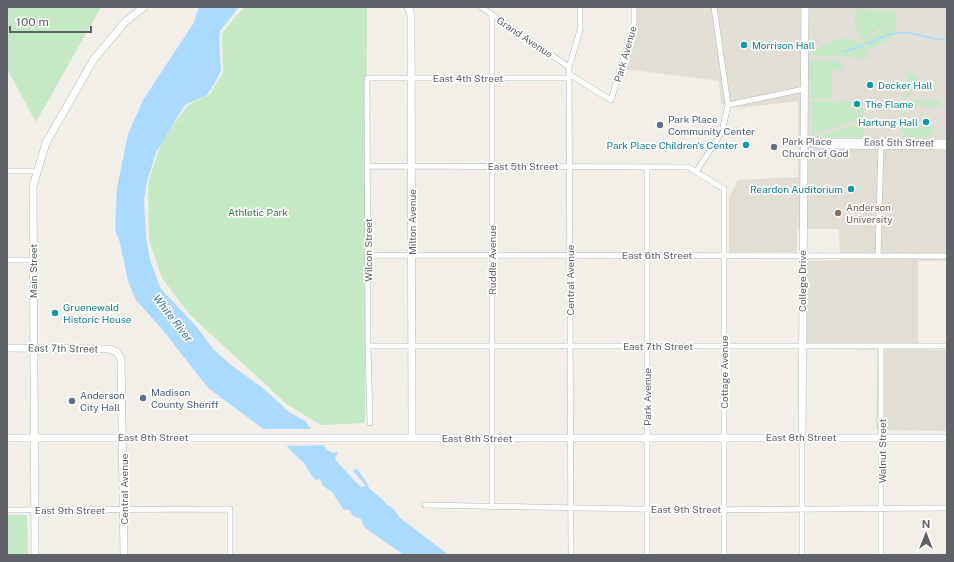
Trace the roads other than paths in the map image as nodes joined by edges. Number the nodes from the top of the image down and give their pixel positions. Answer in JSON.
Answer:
{"nodes":[{"id":1,"x":144,"y":7,"type":"edge"},
{"id":2,"x":408,"y":7,"type":"edge"},
{"id":3,"x":411,"y":7,"type":"edge"},
{"id":4,"x":481,"y":7,"type":"edge"},
{"id":5,"x":580,"y":7,"type":"edge"},
{"id":6,"x":634,"y":7,"type":"edge"},
{"id":7,"x":714,"y":7,"type":"edge"},
{"id":8,"x":805,"y":7,"type":"edge"},
{"id":9,"x":492,"y":14,"type":"junction"},
{"id":10,"x":411,"y":15,"type":"junction"},
{"id":11,"x":569,"y":67,"type":"junction"},
{"id":12,"x":569,"y":76,"type":"junction"},
{"id":13,"x":367,"y":78,"type":"joint"},
{"id":14,"x":411,"y":78,"type":"junction"},
{"id":15,"x":492,"y":78,"type":"junction"},
{"id":16,"x":804,"y":89,"type":"junction"},
{"id":17,"x":728,"y":105,"type":"junction"},
{"id":18,"x":947,"y":142,"type":"edge"},
{"id":19,"x":803,"y":144,"type":"junction"},
{"id":20,"x":881,"y":144,"type":"junction"},
{"id":21,"x":947,"y":147,"type":"edge"},
{"id":22,"x":368,"y":166,"type":"junction"},
{"id":23,"x":412,"y":166,"type":"junction"},
{"id":24,"x":492,"y":166,"type":"junction"},
{"id":25,"x":569,"y":167,"type":"junction"},
{"id":26,"x":647,"y":167,"type":"junction"},
{"id":27,"x":7,"y":171,"type":"edge"},
{"id":28,"x":36,"y":171,"type":"junction"},
{"id":29,"x":696,"y":172,"type":"junction"},
{"id":30,"x":724,"y":189,"type":"joint"},
{"id":31,"x":368,"y":255,"type":"junction"},
{"id":32,"x":412,"y":255,"type":"junction"},
{"id":33,"x":492,"y":255,"type":"junction"},
{"id":34,"x":570,"y":255,"type":"junction"},
{"id":35,"x":646,"y":256,"type":"junction"},
{"id":36,"x":724,"y":256,"type":"junction"},
{"id":37,"x":802,"y":256,"type":"junction"},
{"id":38,"x":878,"y":256,"type":"junction"},
{"id":39,"x":947,"y":256,"type":"edge"},
{"id":40,"x":7,"y":260,"type":"edge"},
{"id":41,"x":32,"y":260,"type":"junction"},
{"id":42,"x":368,"y":346,"type":"junction"},
{"id":43,"x":412,"y":346,"type":"junction"},
{"id":44,"x":492,"y":346,"type":"junction"},
{"id":45,"x":570,"y":346,"type":"junction"},
{"id":46,"x":647,"y":346,"type":"junction"},
{"id":47,"x":724,"y":346,"type":"junction"},
{"id":48,"x":802,"y":346,"type":"junction"},
{"id":49,"x":881,"y":346,"type":"junction"},
{"id":50,"x":947,"y":346,"type":"edge"},
{"id":51,"x":7,"y":348,"type":"edge"},
{"id":52,"x":33,"y":348,"type":"junction"},
{"id":53,"x":117,"y":352,"type":"joint"},
{"id":54,"x":370,"y":423,"type":"dead end"},
{"id":55,"x":127,"y":437,"type":"junction"},
{"id":56,"x":412,"y":437,"type":"junction"},
{"id":57,"x":802,"y":437,"type":"junction"},
{"id":58,"x":882,"y":437,"type":"junction"},
{"id":59,"x":7,"y":438,"type":"edge"},
{"id":60,"x":35,"y":438,"type":"junction"},
{"id":61,"x":492,"y":438,"type":"junction"},
{"id":62,"x":570,"y":438,"type":"junction"},
{"id":63,"x":647,"y":438,"type":"junction"},
{"id":64,"x":724,"y":438,"type":"junction"},
{"id":65,"x":947,"y":438,"type":"edge"},
{"id":66,"x":425,"y":505,"type":"dead end"},
{"id":67,"x":492,"y":506,"type":"junction"},
{"id":68,"x":570,"y":508,"type":"junction"},
{"id":69,"x":647,"y":508,"type":"junction"},
{"id":70,"x":724,"y":508,"type":"junction"},
{"id":71,"x":802,"y":508,"type":"junction"},
{"id":72,"x":947,"y":508,"type":"edge"},
{"id":73,"x":882,"y":509,"type":"junction"},
{"id":74,"x":7,"y":510,"type":"edge"},
{"id":75,"x":35,"y":510,"type":"junction"},
{"id":76,"x":124,"y":510,"type":"junction"},
{"id":77,"x":35,"y":555,"type":"edge"},
{"id":78,"x":124,"y":555,"type":"edge"},
{"id":79,"x":230,"y":555,"type":"edge"},
{"id":80,"x":571,"y":555,"type":"edge"},
{"id":81,"x":647,"y":555,"type":"edge"},
{"id":82,"x":724,"y":555,"type":"edge"},
{"id":83,"x":802,"y":555,"type":"edge"},
{"id":84,"x":881,"y":555,"type":"edge"}],
"edges":[{"from":1,"to":28,"type":"main road","name":"Main Street"},
{"from":2,"to":10,"type":"main road"},
{"from":3,"to":10,"type":"street","name":"Milton Avenue"},
{"from":4,"to":9,"type":"street","name":"Grand Avenue"},
{"from":5,"to":11,"type":"street","name":"Central Avenue"},
{"from":6,"to":12,"type":"street","name":"Park Avenue"},
{"from":7,"to":17,"type":"street"},
{"from":8,"to":16,"type":"main road","name":"College Drive"},
{"from":9,"to":11,"type":"street","name":"Grand Avenue"},
{"from":9,"to":15,"type":"street","name":"Ruddle Avenue"},
{"from":10,"to":14,"type":"main road","name":"Milton Avenue"},
{"from":11,"to":12,"type":"street","name":"Central Avenue"},
{"from":12,"to":15,"type":"street","name":"East 4th Street"},
{"from":12,"to":25,"type":"street","name":"Central Avenue"},
{"from":13,"to":14,"type":"street","name":"East 4th Street"},
{"from":13,"to":22,"type":"street","name":"Wilcon Street"},
{"from":14,"to":15,"type":"street","name":"East 4th Street"},
{"from":14,"to":23,"type":"main road","name":"Milton Avenue"},
{"from":15,"to":24,"type":"street","name":"Ruddle Avenue"},
{"from":16,"to":17,"type":"street"},
{"from":16,"to":19,"type":"main road","name":"College Drive"},
{"from":17,"to":29,"type":"street"},
{"from":18,"to":20,"type":"street","name":"East 5th Street"},
{"from":19,"to":20,"type":"street","name":"East 5th Street"},
{"from":19,"to":37,"type":"main road","name":"College Drive"},
{"from":20,"to":21,"type":"street"},
{"from":20,"to":38,"type":"street"},
{"from":22,"to":23,"type":"street","name":"East 5th Street"},
{"from":22,"to":31,"type":"street","name":"Wilcon Street"},
{"from":23,"to":24,"type":"street","name":"East 5th Street"},
{"from":23,"to":32,"type":"main road","name":"Milton Avenue"},
{"from":24,"to":25,"type":"street","name":"East 5th Street"},
{"from":24,"to":33,"type":"street","name":"Ruddle Avenue"},
{"from":25,"to":26,"type":"street","name":"East 5th Street"},
{"from":25,"to":34,"type":"street","name":"Central Avenue"},
{"from":26,"to":29,"type":"street","name":"East 5th Street"},
{"from":26,"to":35,"type":"street","name":"Park Avenue"},
{"from":27,"to":28,"type":"street"},
{"from":28,"to":41,"type":"main road","name":"Main Street"},
{"from":29,"to":30,"type":"street","name":"East 5th Street"},
{"from":30,"to":36,"type":"street","name":"Cottage Avenue"},
{"from":31,"to":32,"type":"street","name":"East 6th Street"},
{"from":31,"to":42,"type":"street","name":"Wilcon Street"},
{"from":32,"to":33,"type":"street","name":"East 6th Street"},
{"from":32,"to":43,"type":"main road","name":"Milton Avenue"},
{"from":33,"to":34,"type":"street","name":"East 6th Street"},
{"from":33,"to":44,"type":"street","name":"Ruddle Avenue"},
{"from":34,"to":35,"type":"street","name":"East 6th Street"},
{"from":34,"to":45,"type":"street","name":"Central Avenue"},
{"from":35,"to":36,"type":"street","name":"East 6th Street"},
{"from":35,"to":46,"type":"street","name":"Park Avenue"},
{"from":36,"to":37,"type":"street","name":"East 6th Street"},
{"from":36,"to":47,"type":"street","name":"Cottage Avenue"},
{"from":37,"to":38,"type":"street","name":"East 6th Street"},
{"from":37,"to":48,"type":"main road","name":"College Drive"},
{"from":38,"to":39,"type":"street","name":"East 6th Street"},
{"from":40,"to":41,"type":"street"},
{"from":41,"to":52,"type":"main road","name":"Main Street"},
{"from":42,"to":43,"type":"street","name":"East 7th Street"},
{"from":42,"to":54,"type":"street","name":"Wilcon Street"},
{"from":43,"to":44,"type":"street","name":"East 7th Street"},
{"from":43,"to":56,"type":"main road","name":"Milton Avenue"},
{"from":44,"to":45,"type":"street","name":"East 7th Street"},
{"from":44,"to":61,"type":"street","name":"Ruddle Avenue"},
{"from":45,"to":46,"type":"street","name":"East 7th Street"},
{"from":45,"to":62,"type":"street","name":"Central Avenue"},
{"from":46,"to":47,"type":"street","name":"East 7th Street"},
{"from":46,"to":63,"type":"street","name":"Park Avenue"},
{"from":47,"to":48,"type":"street","name":"East 7th Street"},
{"from":47,"to":64,"type":"street","name":"Cottage Avenue"},
{"from":48,"to":49,"type":"street","name":"East 7th Street"},
{"from":48,"to":57,"type":"main road","name":"College Drive"},
{"from":49,"to":50,"type":"street","name":"East 7th Street"},
{"from":49,"to":58,"type":"street","name":"Walnut Street"},
{"from":51,"to":52,"type":"main road","name":"East 7th Street"},
{"from":52,"to":53,"type":"main road","name":"East 7th Street"},
{"from":52,"to":60,"type":"main road","name":"Main Street"},
{"from":53,"to":55,"type":"main road","name":"Central Avenue"},
{"from":55,"to":56,"type":"main road","name":"East 8th Street"},
{"from":55,"to":60,"type":"main road","name":"East 8th Street"},
{"from":55,"to":76,"type":"main road","name":"Central Avenue"},
{"from":56,"to":61,"type":"main road","name":"East 8th Street"},
{"from":57,"to":58,"type":"main road","name":"East 8th Street"},
{"from":57,"to":64,"type":"main road","name":"East 8th Street"},
{"from":57,"to":71,"type":"street","name":"College Drive"},
{"from":58,"to":65,"type":"main road","name":"East 8th Street"},
{"from":58,"to":73,"type":"street","name":"Walnut Street"},
{"from":59,"to":60,"type":"main road","name":"East 8th Street"},
{"from":60,"to":75,"type":"main road","name":"Main Street"},
{"from":61,"to":62,"type":"main road","name":"East 8th Street"},
{"from":61,"to":67,"type":"street","name":"Ruddle Avenue"},
{"from":62,"to":63,"type":"main road","name":"East 8th Street"},
{"from":62,"to":68,"type":"street","name":"Central Avenue"},
{"from":63,"to":64,"type":"main road","name":"East 8th Street"},
{"from":63,"to":69,"type":"street","name":"Park Avenue"},
{"from":64,"to":70,"type":"street","name":"Cottage Avenue"},
{"from":66,"to":67,"type":"street","name":"East 9th Street"},
{"from":67,"to":68,"type":"street","name":"East 9th Street"},
{"from":68,"to":69,"type":"street","name":"East 9th Street"},
{"from":68,"to":80,"type":"street","name":"Central Avenue"},
{"from":69,"to":70,"type":"street","name":"East 9th Street"},
{"from":69,"to":81,"type":"street","name":"Park Avenue"},
{"from":70,"to":71,"type":"street","name":"East 9th Street"},
{"from":70,"to":82,"type":"street","name":"Cottage Avenue"},
{"from":71,"to":73,"type":"street","name":"East 9th Street"},
{"from":71,"to":83,"type":"street","name":"College Drive"},
{"from":72,"to":73,"type":"street","name":"East 9th Street"},
{"from":73,"to":84,"type":"street","name":"Walnut Street"},
{"from":74,"to":75,"type":"street","name":"East 9th Street"},
{"from":75,"to":76,"type":"street","name":"East 9th Street"},
{"from":75,"to":77,"type":"main road","name":"Main Street"},
{"from":76,"to":78,"type":"main road","name":"Central Avenue"},
{"from":76,"to":79,"type":"street","name":"East 9th Street"}]}
